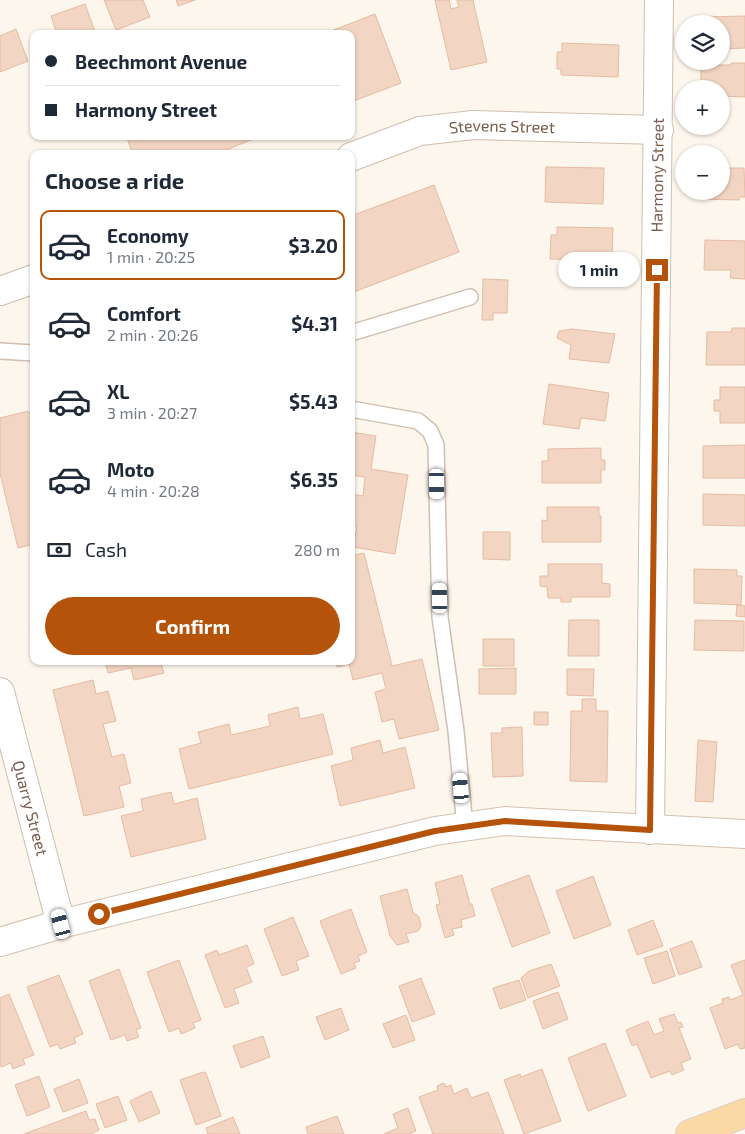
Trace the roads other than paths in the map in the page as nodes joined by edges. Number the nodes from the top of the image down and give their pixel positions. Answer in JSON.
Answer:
{"nodes":[{"id":1,"x":659,"y":0,"type":"edge"},
{"id":2,"x":659,"y":130,"type":"junction"},
{"id":3,"x":355,"y":155,"type":"edge"},
{"id":4,"x":30,"y":280,"type":"edge"},
{"id":5,"x":0,"y":291,"type":"edge"},
{"id":6,"x":470,"y":297,"type":"dead end"},
{"id":7,"x":355,"y":332,"type":"edge"},
{"id":8,"x":0,"y":351,"type":"edge"},
{"id":9,"x":30,"y":353,"type":"edge"},
{"id":10,"x":355,"y":410,"type":"edge"},
{"id":11,"x":0,"y":692,"type":"edge"},
{"id":12,"x":465,"y":827,"type":"junction"},
{"id":13,"x":650,"y":830,"type":"junction"},
{"id":14,"x":745,"y":834,"type":"edge"},
{"id":15,"x":61,"y":924,"type":"junction"},
{"id":16,"x":0,"y":942,"type":"edge"},
{"id":17,"x":745,"y":1113,"type":"edge"},
{"id":18,"x":690,"y":1134,"type":"edge"}],
"edges":[{"from":1,"to":2,"type":"street","name":"Harmony Street"},
{"from":2,"to":3,"type":"street","name":"Stevens Street"},
{"from":2,"to":13,"type":"street","name":"Harmony Street"},
{"from":4,"to":5,"type":"street"},
{"from":6,"to":7,"type":"lane"},
{"from":8,"to":9,"type":"lane"},
{"from":10,"to":12,"type":"lane"},
{"from":11,"to":15,"type":"street","name":"Quarry Street"},
{"from":12,"to":13,"type":"street"},
{"from":12,"to":15,"type":"street"},
{"from":13,"to":14,"type":"street"},
{"from":15,"to":16,"type":"street"},
{"from":17,"to":18,"type":"main road"}]}
